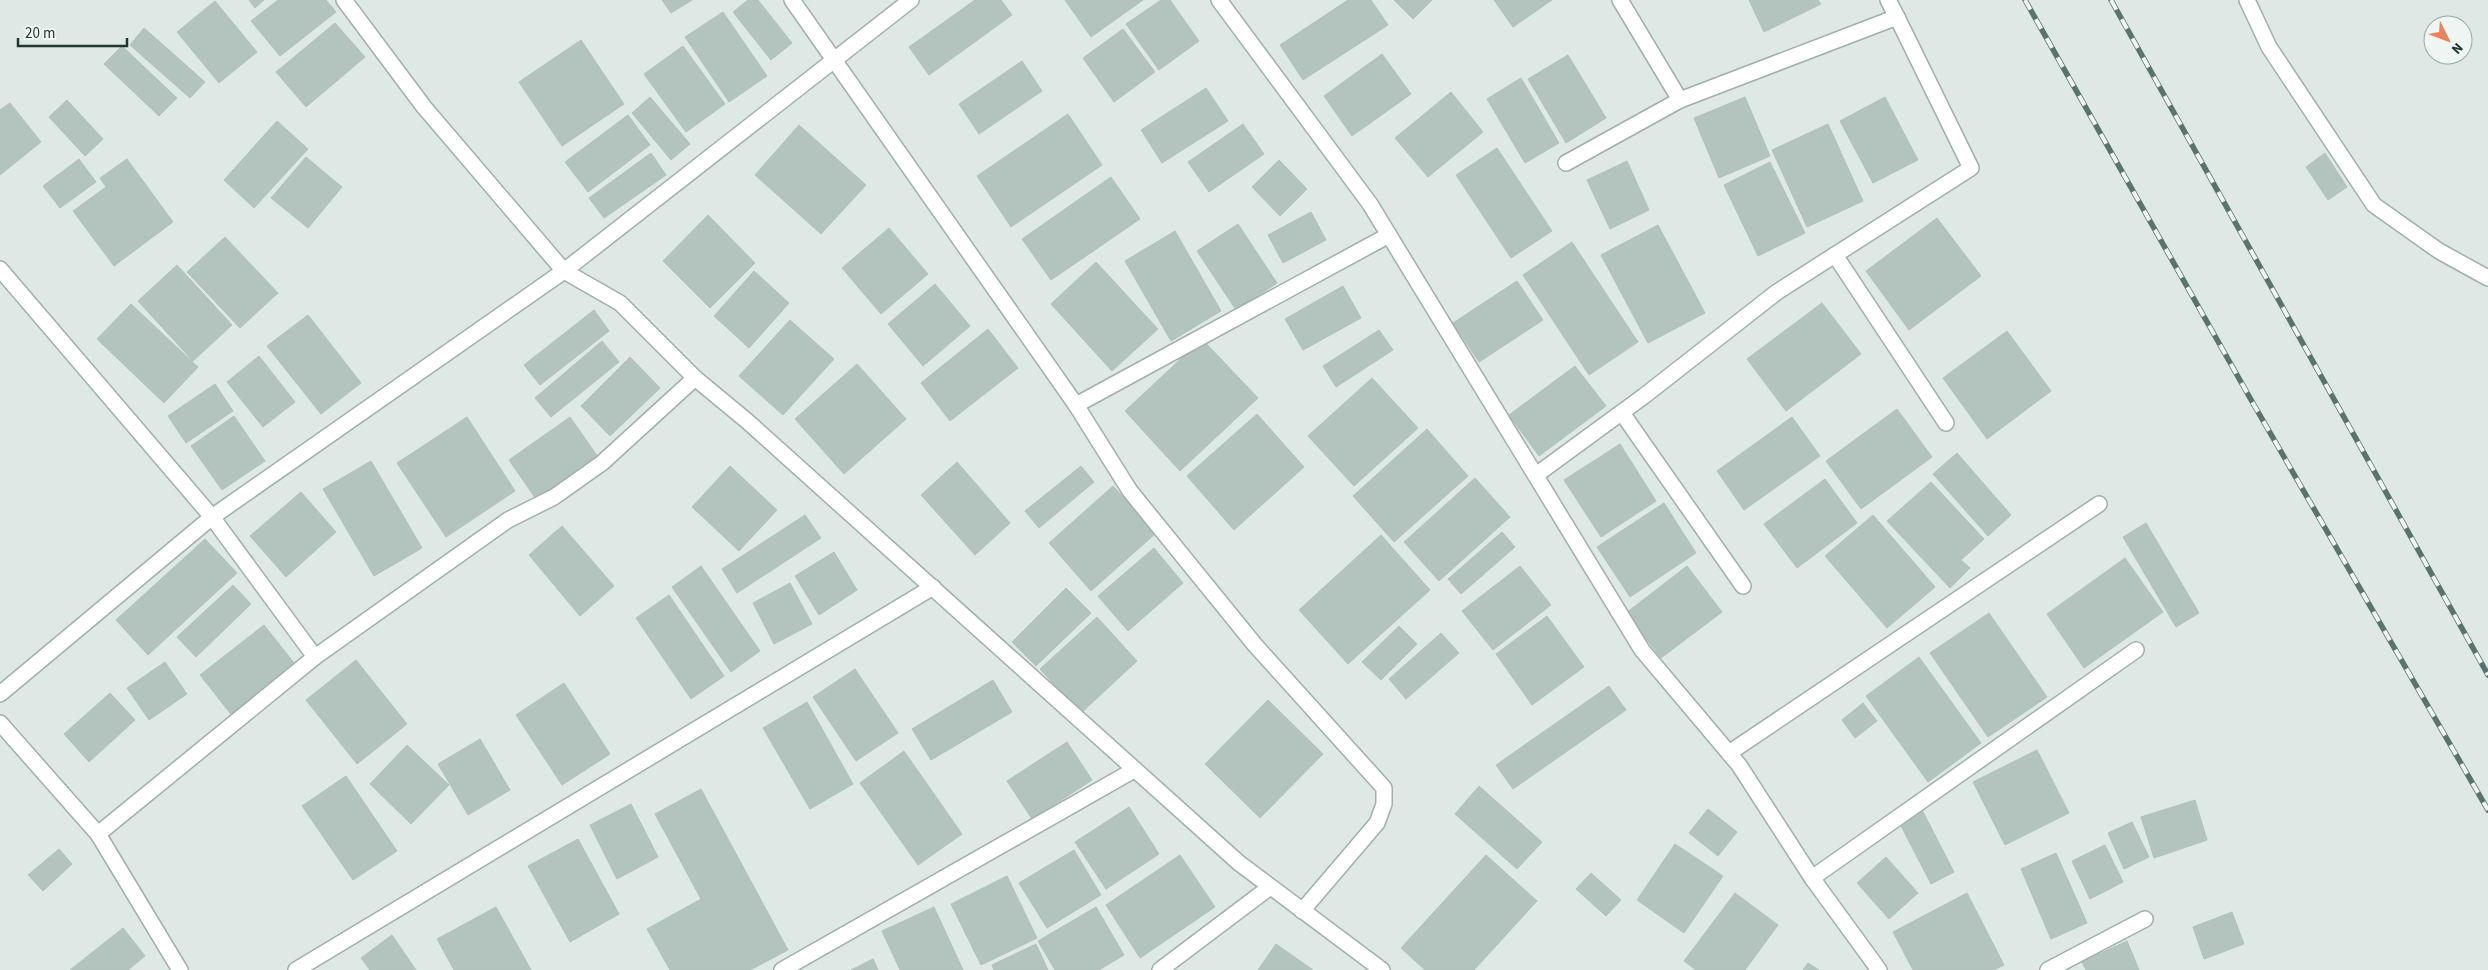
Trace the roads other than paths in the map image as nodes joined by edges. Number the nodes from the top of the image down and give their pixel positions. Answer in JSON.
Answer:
{"nodes":[{"id":1,"x":344,"y":0,"type":"edge"},
{"id":2,"x":792,"y":0,"type":"edge"},
{"id":3,"x":911,"y":0,"type":"edge"},
{"id":4,"x":1219,"y":0,"type":"edge"},
{"id":5,"x":1620,"y":0,"type":"edge"},
{"id":6,"x":1888,"y":0,"type":"edge"},
{"id":7,"x":2247,"y":0,"type":"edge"},
{"id":8,"x":1897,"y":17,"type":"junction"},
{"id":9,"x":835,"y":61,"type":"junction"},
{"id":10,"x":1680,"y":100,"type":"junction"},
{"id":11,"x":1566,"y":163,"type":"dead end"},
{"id":12,"x":1389,"y":235,"type":"junction"},
{"id":13,"x":1835,"y":255,"type":"junction"},
{"id":14,"x":0,"y":268,"type":"edge"},
{"id":15,"x":564,"y":271,"type":"junction"},
{"id":16,"x":2488,"y":278,"type":"edge"},
{"id":17,"x":695,"y":378,"type":"junction"},
{"id":18,"x":1076,"y":406,"type":"junction"},
{"id":19,"x":1622,"y":413,"type":"junction"},
{"id":20,"x":1946,"y":423,"type":"dead end"},
{"id":21,"x":1536,"y":476,"type":"junction"},
{"id":22,"x":2099,"y":504,"type":"dead end"},
{"id":23,"x":212,"y":517,"type":"junction"},
{"id":24,"x":1743,"y":586,"type":"dead end"},
{"id":25,"x":934,"y":587,"type":"junction"},
{"id":26,"x":2136,"y":650,"type":"dead end"},
{"id":27,"x":315,"y":657,"type":"junction"},
{"id":28,"x":0,"y":694,"type":"edge"},
{"id":29,"x":0,"y":723,"type":"edge"},
{"id":30,"x":1728,"y":753,"type":"junction"},
{"id":31,"x":1134,"y":770,"type":"junction"},
{"id":32,"x":98,"y":834,"type":"junction"},
{"id":33,"x":1812,"y":878,"type":"junction"},
{"id":34,"x":1270,"y":887,"type":"junction"},
{"id":35,"x":1302,"y":911,"type":"junction"},
{"id":36,"x":2145,"y":919,"type":"dead end"},
{"id":37,"x":180,"y":970,"type":"edge"},
{"id":38,"x":296,"y":970,"type":"edge"},
{"id":39,"x":782,"y":970,"type":"edge"},
{"id":40,"x":1160,"y":970,"type":"edge"},
{"id":41,"x":1382,"y":970,"type":"edge"},
{"id":42,"x":1879,"y":970,"type":"edge"},
{"id":43,"x":2048,"y":970,"type":"edge"}],
"edges":[{"from":1,"to":15,"type":"street"},
{"from":2,"to":9,"type":"street"},
{"from":3,"to":9,"type":"street"},
{"from":4,"to":12,"type":"street"},
{"from":5,"to":10,"type":"street"},
{"from":6,"to":8,"type":"street"},
{"from":7,"to":16,"type":"street"},
{"from":8,"to":10,"type":"street"},
{"from":8,"to":13,"type":"street"},
{"from":9,"to":15,"type":"street"},
{"from":9,"to":18,"type":"street"},
{"from":10,"to":11,"type":"street"},
{"from":12,"to":18,"type":"street"},
{"from":12,"to":21,"type":"street"},
{"from":13,"to":19,"type":"street"},
{"from":13,"to":20,"type":"street"},
{"from":14,"to":23,"type":"street"},
{"from":15,"to":17,"type":"street"},
{"from":15,"to":23,"type":"street"},
{"from":17,"to":25,"type":"street"},
{"from":17,"to":27,"type":"street"},
{"from":18,"to":35,"type":"street"},
{"from":19,"to":21,"type":"street"},
{"from":19,"to":24,"type":"street"},
{"from":21,"to":30,"type":"street"},
{"from":22,"to":30,"type":"street"},
{"from":23,"to":27,"type":"street"},
{"from":23,"to":28,"type":"street"},
{"from":25,"to":31,"type":"street"},
{"from":25,"to":38,"type":"street"},
{"from":26,"to":33,"type":"street"},
{"from":27,"to":32,"type":"street"},
{"from":29,"to":32,"type":"street"},
{"from":30,"to":33,"type":"street"},
{"from":31,"to":34,"type":"street"},
{"from":31,"to":39,"type":"street"},
{"from":32,"to":37,"type":"street"},
{"from":33,"to":42,"type":"street"},
{"from":34,"to":35,"type":"street"},
{"from":34,"to":40,"type":"street"},
{"from":35,"to":41,"type":"street"},
{"from":36,"to":43,"type":"street"}]}
